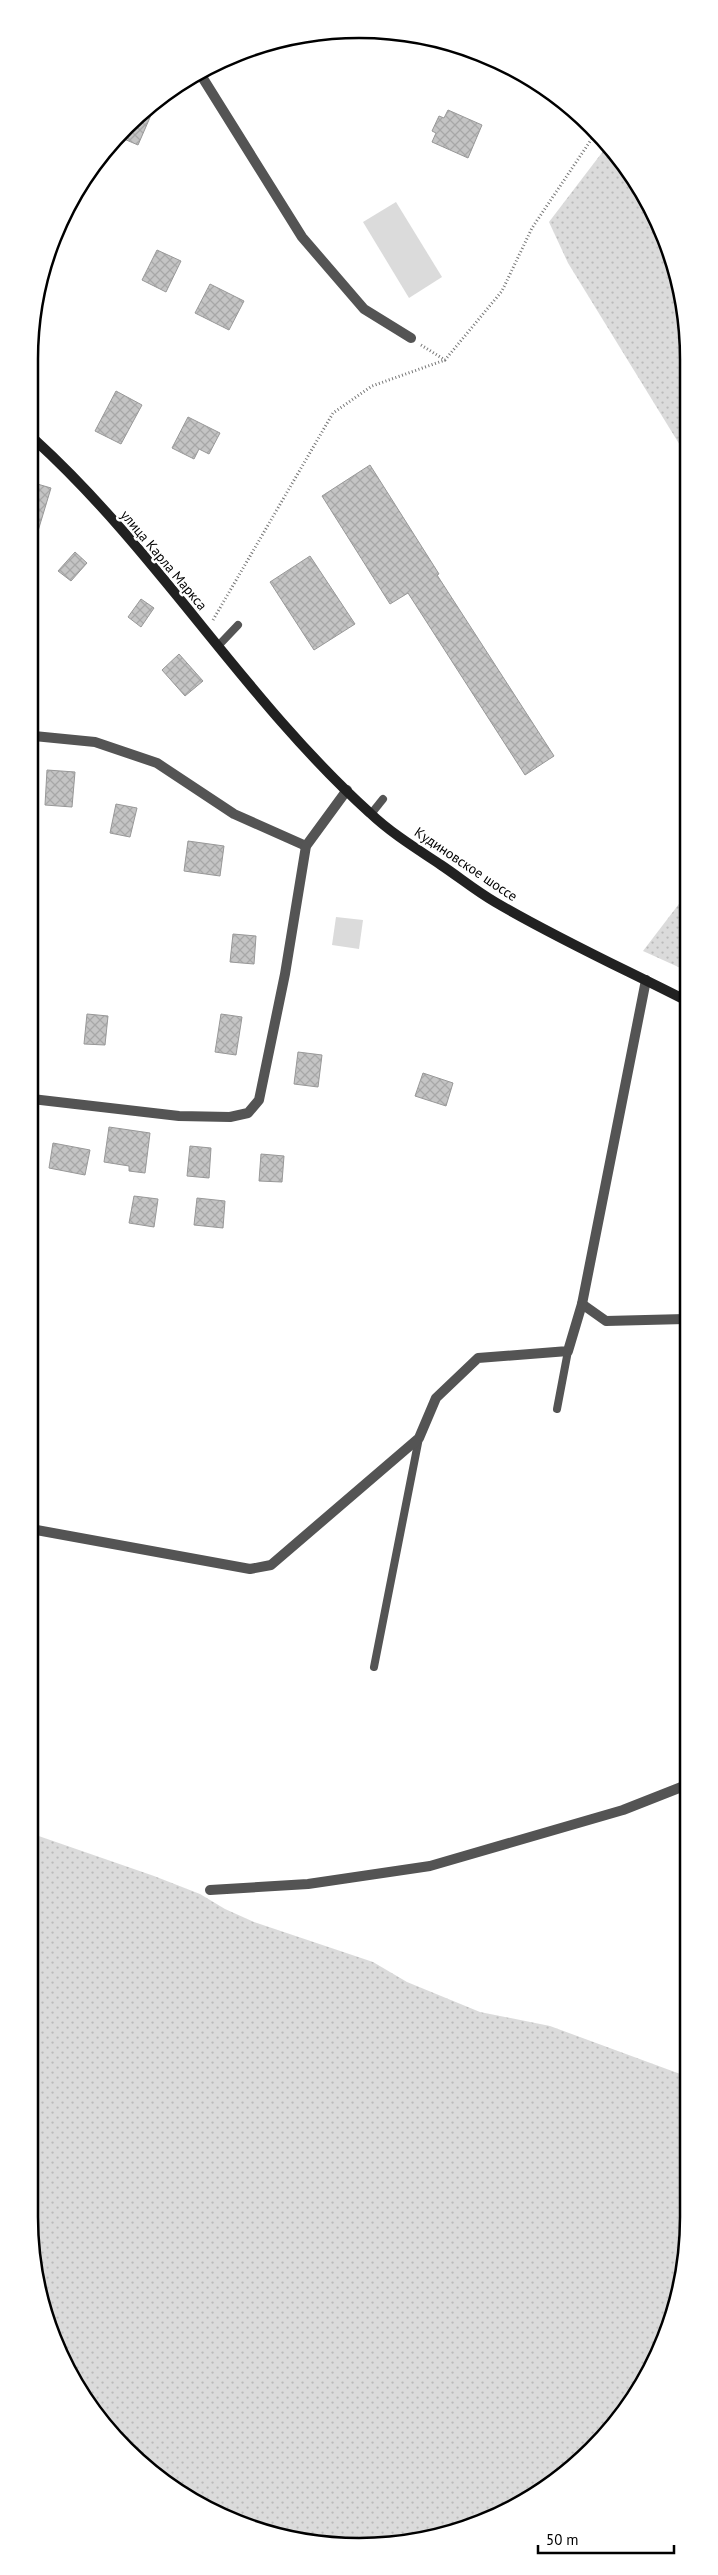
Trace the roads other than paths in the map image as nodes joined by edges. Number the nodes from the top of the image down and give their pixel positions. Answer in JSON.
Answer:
{"nodes":[{"id":1,"x":203,"y":78,"type":"edge"},
{"id":2,"x":410,"y":338,"type":"road end"},
{"id":3,"x":38,"y":443,"type":"edge"},
{"id":4,"x":238,"y":626,"type":"dead end"},
{"id":5,"x":218,"y":646,"type":"junction"},
{"id":6,"x":265,"y":704,"type":"joint"},
{"id":7,"x":38,"y":736,"type":"edge"},
{"id":8,"x":347,"y":790,"type":"junction"},
{"id":9,"x":383,"y":799,"type":"dead end"},
{"id":10,"x":371,"y":814,"type":"junction"},
{"id":11,"x":306,"y":846,"type":"junction"},
{"id":12,"x":646,"y":980,"type":"junction"},
{"id":13,"x":680,"y":997,"type":"edge"},
{"id":14,"x":38,"y":1100,"type":"edge"},
{"id":15,"x":582,"y":1304,"type":"junction"},
{"id":16,"x":680,"y":1319,"type":"edge"},
{"id":17,"x":568,"y":1351,"type":"junction"},
{"id":18,"x":557,"y":1409,"type":"dead end"},
{"id":19,"x":419,"y":1438,"type":"junction"},
{"id":20,"x":38,"y":1531,"type":"edge"},
{"id":21,"x":374,"y":1667,"type":"dead end"},
{"id":22,"x":680,"y":1788,"type":"edge"},
{"id":23,"x":210,"y":1890,"type":"dead end"}],
"edges":[{"from":1,"to":2,"type":"street"},
{"from":3,"to":5,"type":"main road","name":"улица Карла Маркса"},
{"from":4,"to":5,"type":"lane"},
{"from":5,"to":6,"type":"main road","name":"улица Карла Маркса"},
{"from":6,"to":8,"type":"main road","name":"Кудиновское шоссе"},
{"from":7,"to":11,"type":"street"},
{"from":8,"to":10,"type":"main road","name":"Кудиновское шоссе"},
{"from":8,"to":11,"type":"street"},
{"from":9,"to":10,"type":"lane"},
{"from":10,"to":12,"type":"main road","name":"Кудиновское шоссе"},
{"from":11,"to":14,"type":"street"},
{"from":12,"to":13,"type":"main road","name":"Кудиновское шоссе"},
{"from":12,"to":15,"type":"street"},
{"from":15,"to":16,"type":"street"},
{"from":15,"to":17,"type":"street"},
{"from":17,"to":18,"type":"lane"},
{"from":17,"to":19,"type":"street"},
{"from":19,"to":20,"type":"street"},
{"from":19,"to":21,"type":"lane"},
{"from":22,"to":23,"type":"street"}]}
